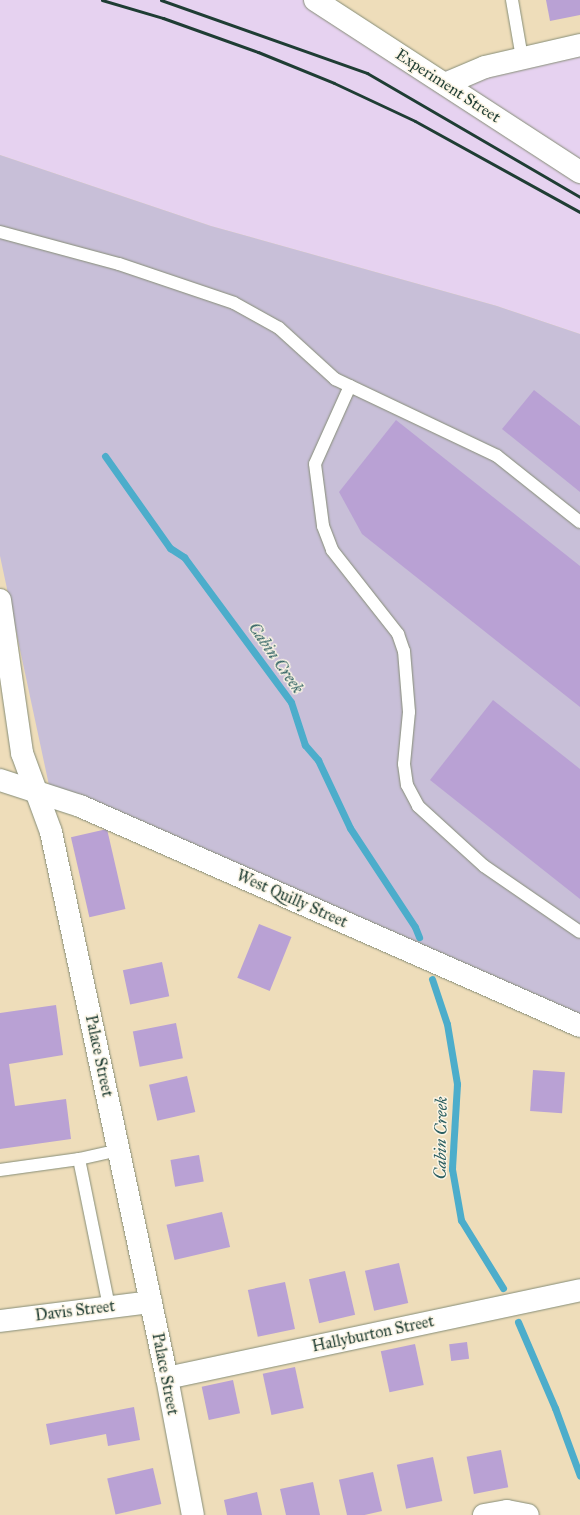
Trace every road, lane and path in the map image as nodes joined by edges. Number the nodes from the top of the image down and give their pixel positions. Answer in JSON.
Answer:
{"nodes":[{"id":1,"x":315,"y":0,"type":"edge"},
{"id":2,"x":512,"y":0,"type":"edge"},
{"id":3,"x":580,"y":46,"type":"edge"},
{"id":4,"x":522,"y":58,"type":"junction"},
{"id":5,"x":445,"y":84,"type":"junction"},
{"id":6,"x":580,"y":172,"type":"edge"},
{"id":7,"x":0,"y":232,"type":"edge"},
{"id":8,"x":350,"y":386,"type":"junction"},
{"id":9,"x":580,"y":522,"type":"edge"},
{"id":10,"x":0,"y":600,"type":"edge"},
{"id":11,"x":0,"y":780,"type":"edge"},
{"id":12,"x":36,"y":792,"type":"junction"},
{"id":13,"x":580,"y":932,"type":"edge"},
{"id":14,"x":580,"y":1026,"type":"edge"},
{"id":15,"x":119,"y":1150,"type":"junction"},
{"id":16,"x":78,"y":1159,"type":"junction"},
{"id":17,"x":0,"y":1170,"type":"edge"},
{"id":18,"x":580,"y":1290,"type":"edge"},
{"id":19,"x":151,"y":1302,"type":"junction"},
{"id":20,"x":109,"y":1307,"type":"junction"},
{"id":21,"x":0,"y":1321,"type":"edge"},
{"id":22,"x":167,"y":1378,"type":"junction"},
{"id":23,"x":193,"y":1515,"type":"edge"},
{"id":24,"x":484,"y":1515,"type":"edge"},
{"id":25,"x":528,"y":1515,"type":"edge"}],
"edges":[{"from":1,"to":5,"type":"street","name":"Experiment Street"},
{"from":2,"to":4,"type":"lane"},
{"from":3,"to":4,"type":"street"},
{"from":4,"to":5,"type":"street"},
{"from":5,"to":6,"type":"street","name":"Experiment Street"},
{"from":7,"to":8,"type":"lane"},
{"from":8,"to":9,"type":"lane"},
{"from":8,"to":13,"type":"lane"},
{"from":10,"to":12,"type":"street","name":"Palace Street"},
{"from":11,"to":12,"type":"street","name":"West Quilly Street"},
{"from":12,"to":14,"type":"street","name":"West Quilly Street"},
{"from":12,"to":15,"type":"street","name":"Palace Street"},
{"from":15,"to":16,"type":"lane"},
{"from":15,"to":19,"type":"street","name":"Palace Street"},
{"from":16,"to":17,"type":"lane"},
{"from":16,"to":20,"type":"lane"},
{"from":18,"to":22,"type":"street","name":"Hallyburton Street"},
{"from":19,"to":20,"type":"street","name":"Davis Street"},
{"from":19,"to":22,"type":"street","name":"Palace Street"},
{"from":20,"to":21,"type":"street","name":"Davis Street"},
{"from":22,"to":23,"type":"street","name":"Palace Street"},
{"from":24,"to":25,"type":"street"}]}
